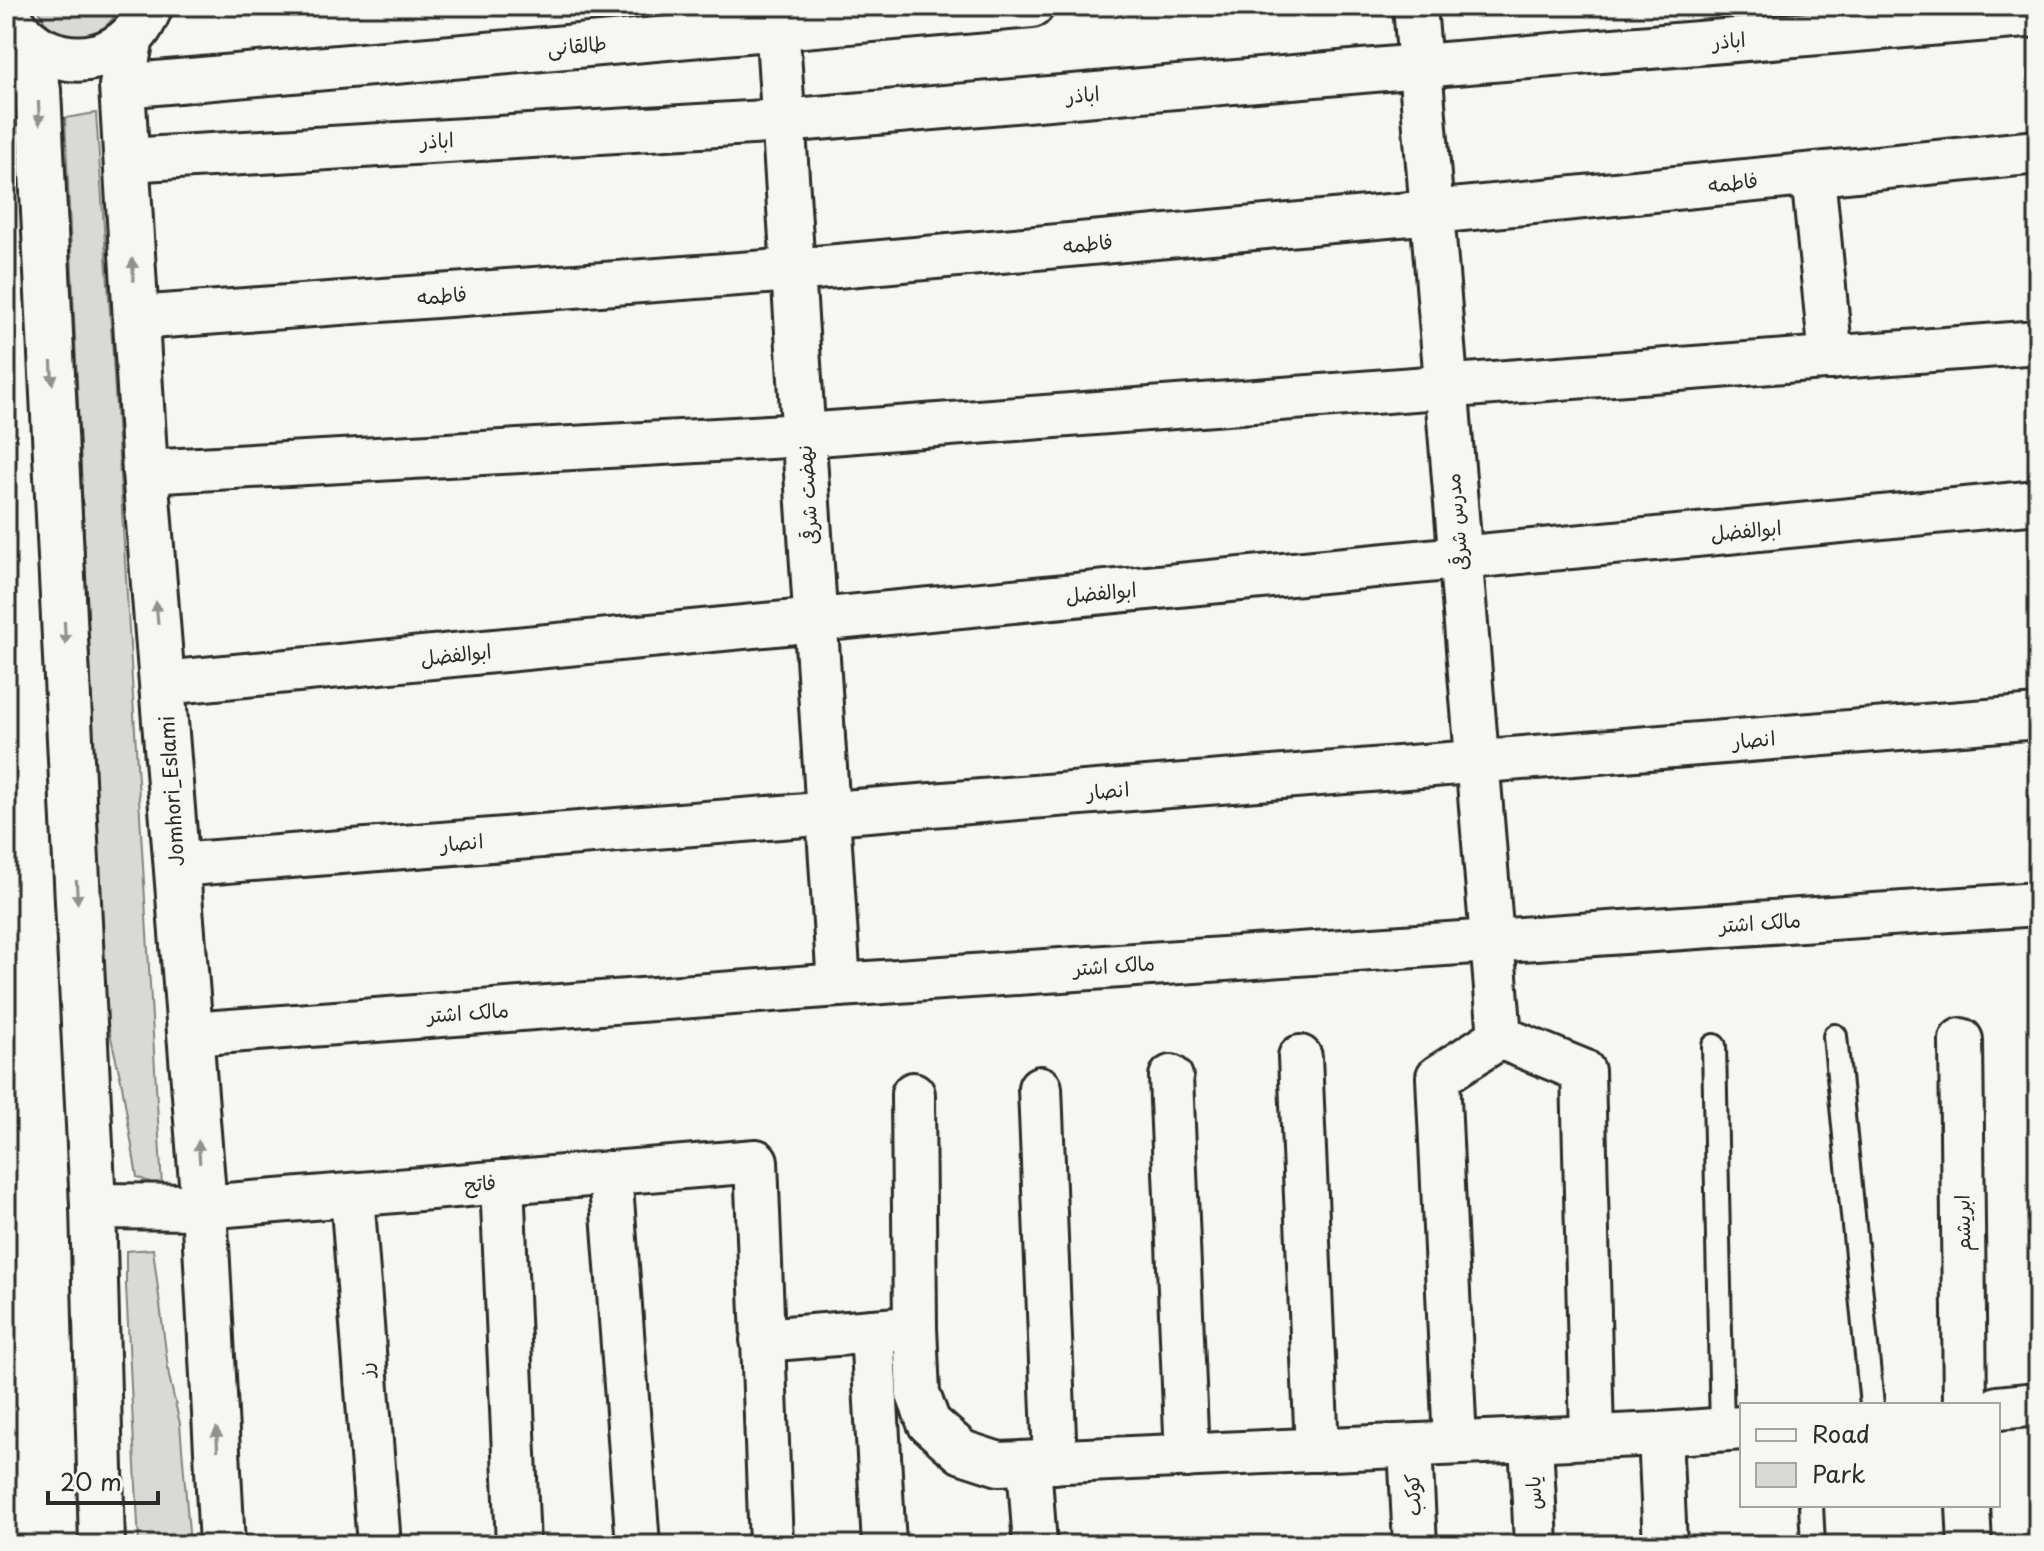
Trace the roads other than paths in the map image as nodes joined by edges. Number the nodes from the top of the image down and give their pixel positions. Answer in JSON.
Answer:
{"nodes":[{"id":1,"x":1032,"y":6,"type":"edge"},
{"id":2,"x":1415,"y":6,"type":"edge"},
{"id":3,"x":2038,"y":15,"type":"edge"},
{"id":4,"x":777,"y":17,"type":"edge"},
{"id":5,"x":11,"y":22,"type":"edge"},
{"id":6,"x":140,"y":22,"type":"edge"},
{"id":7,"x":1420,"y":66,"type":"junction"},
{"id":8,"x":122,"y":86,"type":"junction"},
{"id":9,"x":783,"y":121,"type":"junction"},
{"id":10,"x":2038,"y":152,"type":"edge"},
{"id":11,"x":127,"y":160,"type":"junction"},
{"id":12,"x":1813,"y":175,"type":"junction"},
{"id":13,"x":1432,"y":212,"type":"junction"},
{"id":14,"x":793,"y":270,"type":"junction"},
{"id":15,"x":136,"y":318,"type":"junction"},
{"id":16,"x":2038,"y":342,"type":"edge"},
{"id":17,"x":1831,"y":358,"type":"junction"},
{"id":18,"x":1447,"y":387,"type":"junction"},
{"id":19,"x":804,"y":435,"type":"junction"},
{"id":20,"x":145,"y":472,"type":"junction"},
{"id":21,"x":2038,"y":502,"type":"edge"},
{"id":22,"x":1460,"y":558,"type":"junction"},
{"id":23,"x":815,"y":620,"type":"junction"},
{"id":24,"x":163,"y":683,"type":"junction"},
{"id":25,"x":2038,"y":717,"type":"edge"},
{"id":26,"x":1477,"y":762,"type":"junction"},
{"id":27,"x":827,"y":814,"type":"junction"},
{"id":28,"x":177,"y":865,"type":"junction"},
{"id":29,"x":2038,"y":904,"type":"edge"},
{"id":30,"x":1492,"y":941,"type":"junction"},
{"id":31,"x":839,"y":985,"type":"junction"},
{"id":32,"x":190,"y":1034,"type":"junction"},
{"id":33,"x":1835,"y":1036,"type":"dead end"},
{"id":34,"x":1500,"y":1037,"type":"junction"},
{"id":35,"x":1961,"y":1040,"type":"dead end"},
{"id":36,"x":1714,"y":1046,"type":"dead end"},
{"id":37,"x":1300,"y":1057,"type":"dead end"},
{"id":38,"x":1171,"y":1077,"type":"dead end"},
{"id":39,"x":1040,"y":1088,"type":"dead end"},
{"id":40,"x":913,"y":1094,"type":"dead end"},
{"id":41,"x":610,"y":1173,"type":"junction"},
{"id":42,"x":502,"y":1182,"type":"junction"},
{"id":43,"x":352,"y":1195,"type":"junction"},
{"id":44,"x":93,"y":1206,"type":"junction"},
{"id":45,"x":204,"y":1207,"type":"junction"},
{"id":46,"x":915,"y":1328,"type":"junction"},
{"id":47,"x":872,"y":1331,"type":"junction"},
{"id":48,"x":762,"y":1340,"type":"junction"},
{"id":49,"x":1872,"y":1403,"type":"edge"},
{"id":50,"x":1965,"y":1403,"type":"edge"},
{"id":51,"x":2038,"y":1404,"type":"edge"},
{"id":52,"x":2000,"y":1408,"type":"edge"},
{"id":53,"x":1732,"y":1429,"type":"edge"},
{"id":54,"x":1660,"y":1434,"type":"junction"},
{"id":55,"x":1592,"y":1437,"type":"junction"},
{"id":56,"x":1531,"y":1440,"type":"junction"},
{"id":57,"x":1455,"y":1443,"type":"junction"},
{"id":58,"x":1410,"y":1446,"type":"junction"},
{"id":59,"x":1317,"y":1450,"type":"junction"},
{"id":60,"x":1187,"y":1456,"type":"junction"},
{"id":61,"x":1042,"y":1462,"type":"junction"},
{"id":62,"x":1811,"y":1507,"type":"edge"},
{"id":63,"x":1968,"y":1507,"type":"edge"},
{"id":64,"x":102,"y":1545,"type":"edge"},
{"id":65,"x":222,"y":1545,"type":"edge"},
{"id":66,"x":379,"y":1545,"type":"edge"},
{"id":67,"x":518,"y":1545,"type":"edge"},
{"id":68,"x":638,"y":1545,"type":"edge"},
{"id":69,"x":771,"y":1545,"type":"edge"},
{"id":70,"x":884,"y":1545,"type":"edge"},
{"id":71,"x":1035,"y":1545,"type":"edge"},
{"id":72,"x":1415,"y":1545,"type":"edge"},
{"id":73,"x":1536,"y":1545,"type":"edge"},
{"id":74,"x":1665,"y":1545,"type":"edge"},
{"id":75,"x":1813,"y":1545,"type":"edge"},
{"id":76,"x":1970,"y":1545,"type":"edge"}],
"edges":[{"from":1,"to":4,"type":"street","name":"طالقانی"},
{"from":2,"to":7,"type":"street","name":"مدرس شرقی"},
{"from":3,"to":7,"type":"street","name":"اباذر"},
{"from":4,"to":8,"type":"street","name":"طالقانی"},
{"from":4,"to":9,"type":"street","name":"نهضت شرقی"},
{"from":5,"to":6,"type":"main road"},
{"from":5,"to":44,"type":"main road","one_way":true},
{"from":6,"to":8,"type":"main road","name":"Jomhori_Eslami"},
{"from":7,"to":9,"type":"street","name":"اباذر"},
{"from":7,"to":13,"type":"street","name":"مدرس شرقی"},
{"from":8,"to":11,"type":"main road","name":"Jomhori_Eslami"},
{"from":9,"to":11,"type":"street","name":"اباذر"},
{"from":9,"to":14,"type":"street","name":"نهضت شرقی"},
{"from":10,"to":12,"type":"street","name":"فاطمه"},
{"from":15,"to":11,"type":"main road","name":"Jomhori_Eslami","one_way":true},
{"from":12,"to":13,"type":"street","name":"فاطمه"},
{"from":12,"to":17,"type":"street"},
{"from":13,"to":14,"type":"street","name":"فاطمه"},
{"from":13,"to":18,"type":"street","name":"مدرس شرقی"},
{"from":14,"to":15,"type":"street","name":"فاطمه"},
{"from":14,"to":19,"type":"street","name":"نهضت شرقی"},
{"from":15,"to":20,"type":"main road","name":"Jomhori_Eslami"},
{"from":16,"to":17,"type":"street"},
{"from":17,"to":18,"type":"street"},
{"from":18,"to":19,"type":"street"},
{"from":18,"to":22,"type":"street","name":"مدرس شرقی"},
{"from":19,"to":20,"type":"street"},
{"from":19,"to":23,"type":"street","name":"نهضت شرقی"},
{"from":24,"to":20,"type":"main road","name":"Jomhori_Eslami","one_way":true},
{"from":21,"to":22,"type":"street","name":"ابوالفضل"},
{"from":22,"to":23,"type":"street","name":"ابوالفضل"},
{"from":22,"to":26,"type":"street","name":"مدرس شرقی"},
{"from":23,"to":24,"type":"street","name":"ابوالفضل"},
{"from":23,"to":27,"type":"street","name":"نهضت شرقی"},
{"from":24,"to":28,"type":"main road","name":"Jomhori_Eslami"},
{"from":25,"to":26,"type":"street","name":"انصار"},
{"from":26,"to":27,"type":"street","name":"انصار"},
{"from":26,"to":30,"type":"street","name":"مدرس شرقی"},
{"from":27,"to":28,"type":"street","name":"انصار"},
{"from":27,"to":31,"type":"street","name":"نهضت شرقی"},
{"from":28,"to":32,"type":"main road","name":"Jomhori_Eslami"},
{"from":29,"to":30,"type":"street","name":"مالک اشتر"},
{"from":30,"to":31,"type":"street","name":"مالک اشتر"},
{"from":30,"to":34,"type":"street","name":"مدرس شرقی"},
{"from":31,"to":32,"type":"street","name":"مالک اشتر"},
{"from":45,"to":32,"type":"main road","name":"Jomhori_Eslami","one_way":true},
{"from":33,"to":49,"type":"lane"},
{"from":34,"to":55,"type":"street"},
{"from":34,"to":57,"type":"street"},
{"from":35,"to":50,"type":"street","name":"ابریشم"},
{"from":36,"to":53,"type":"lane"},
{"from":37,"to":59,"type":"street"},
{"from":38,"to":60,"type":"street"},
{"from":39,"to":61,"type":"street"},
{"from":40,"to":46,"type":"street"},
{"from":41,"to":42,"type":"street","name":"فاتح"},
{"from":41,"to":48,"type":"street","name":"فاتح"},
{"from":41,"to":68,"type":"street"},
{"from":42,"to":43,"type":"street","name":"فاتح"},
{"from":42,"to":67,"type":"street"},
{"from":43,"to":45,"type":"street","name":"فاتح"},
{"from":43,"to":66,"type":"street","name":"رز"},
{"from":44,"to":45,"type":"main road"},
{"from":44,"to":64,"type":"main road"},
{"from":65,"to":45,"type":"main road","name":"Jomhori_Eslami","one_way":true},
{"from":46,"to":47,"type":"street"},
{"from":46,"to":61,"type":"street"},
{"from":47,"to":48,"type":"street"},
{"from":47,"to":70,"type":"street"},
{"from":48,"to":69,"type":"street"},
{"from":51,"to":52,"type":"street"},
{"from":53,"to":54,"type":"street"},
{"from":54,"to":55,"type":"street"},
{"from":54,"to":74,"type":"street"},
{"from":55,"to":56,"type":"street"},
{"from":56,"to":57,"type":"street"},
{"from":56,"to":73,"type":"street","name":"یاس"},
{"from":57,"to":58,"type":"street"},
{"from":58,"to":59,"type":"street"},
{"from":58,"to":72,"type":"street","name":"کوکب"},
{"from":59,"to":60,"type":"street"},
{"from":60,"to":61,"type":"street"},
{"from":61,"to":71,"type":"street"},
{"from":62,"to":75,"type":"lane"},
{"from":63,"to":76,"type":"street"}]}
